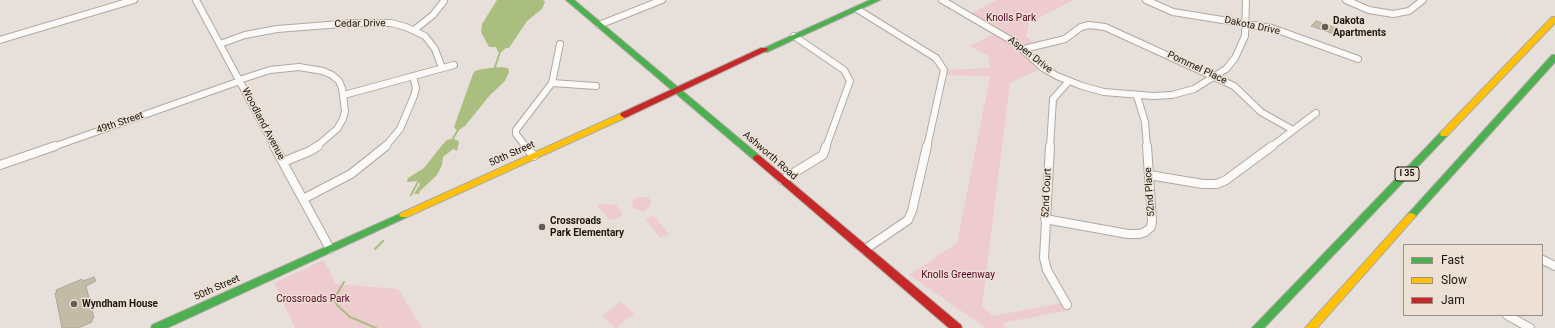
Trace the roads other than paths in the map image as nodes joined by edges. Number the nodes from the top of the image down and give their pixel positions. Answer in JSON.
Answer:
{"nodes":[{"id":1,"x":134,"y":0,"type":"edge"},
{"id":2,"x":196,"y":0,"type":"edge"},
{"id":3,"x":570,"y":0,"type":"edge"},
{"id":4,"x":662,"y":0,"type":"edge"},
{"id":5,"x":876,"y":0,"type":"edge"},
{"id":6,"x":942,"y":0,"type":"edge"},
{"id":7,"x":1146,"y":0,"type":"edge"},
{"id":8,"x":1246,"y":0,"type":"edge"},
{"id":9,"x":1346,"y":0,"type":"edge"},
{"id":10,"x":1423,"y":0,"type":"edge"},
{"id":11,"x":444,"y":1,"type":"dead end"},
{"id":12,"x":856,"y":9,"type":"junction"},
{"id":13,"x":1555,"y":19,"type":"edge"},
{"id":14,"x":1246,"y":24,"type":"junction"},
{"id":15,"x":599,"y":25,"type":"junction"},
{"id":16,"x":414,"y":30,"type":"junction"},
{"id":17,"x":794,"y":36,"type":"junction"},
{"id":18,"x":0,"y":40,"type":"edge"},
{"id":19,"x":220,"y":44,"type":"junction"},
{"id":20,"x":560,"y":44,"type":"dead end"},
{"id":21,"x":1024,"y":49,"type":"junction"},
{"id":22,"x":1555,"y":57,"type":"edge"},
{"id":23,"x":1358,"y":59,"type":"dead end"},
{"id":24,"x":454,"y":65,"type":"dead end"},
{"id":25,"x":442,"y":68,"type":"junction"},
{"id":26,"x":413,"y":76,"type":"junction"},
{"id":27,"x":1215,"y":77,"type":"junction"},
{"id":28,"x":239,"y":80,"type":"junction"},
{"id":29,"x":1069,"y":81,"type":"junction"},
{"id":30,"x":552,"y":82,"type":"junction"},
{"id":31,"x":596,"y":86,"type":"dead end"},
{"id":32,"x":676,"y":90,"type":"junction"},
{"id":33,"x":344,"y":95,"type":"junction"},
{"id":34,"x":1137,"y":96,"type":"junction"},
{"id":35,"x":1316,"y":113,"type":"dead end"},
{"id":36,"x":1293,"y":130,"type":"junction"},
{"id":37,"x":534,"y":156,"type":"junction"},
{"id":38,"x":284,"y":162,"type":"junction"},
{"id":39,"x":0,"y":165,"type":"edge"},
{"id":40,"x":1149,"y":175,"type":"junction"},
{"id":41,"x":782,"y":180,"type":"junction"},
{"id":42,"x":303,"y":199,"type":"junction"},
{"id":43,"x":1046,"y":219,"type":"junction"},
{"id":44,"x":330,"y":249,"type":"junction"},
{"id":45,"x":864,"y":250,"type":"junction"},
{"id":46,"x":1544,"y":260,"type":"dead end"},
{"id":47,"x":1555,"y":266,"type":"edge"},
{"id":48,"x":1067,"y":305,"type":"dead end"},
{"id":49,"x":1509,"y":316,"type":"edge"},
{"id":50,"x":156,"y":328,"type":"edge"},
{"id":51,"x":957,"y":328,"type":"edge"},
{"id":52,"x":1257,"y":328,"type":"edge"},
{"id":53,"x":1310,"y":328,"type":"edge"},
{"id":54,"x":1530,"y":328,"type":"edge"}],
"edges":[{"from":1,"to":18,"type":"street"},
{"from":2,"to":19,"type":"street","name":"Woodland Avenue"},
{"from":3,"to":15,"type":"main road","name":"Ashworth Road"},
{"from":4,"to":15,"type":"street"},
{"from":5,"to":12,"type":"main road","name":"50th Street"},
{"from":6,"to":21,"type":"street","name":"Aspen Drive"},
{"from":7,"to":14,"type":"street","name":"Dakota Drive"},
{"from":8,"to":14,"type":"street","name":"Aspen Drive"},
{"from":9,"to":10,"type":"street"},
{"from":11,"to":16,"type":"street"},
{"from":12,"to":17,"type":"main road","name":"50th Street"},
{"from":12,"to":45,"type":"street"},
{"from":13,"to":52,"type":"main road","number":"I 35"},
{"from":14,"to":23,"type":"street","name":"Dakota Drive"},
{"from":14,"to":27,"type":"street","name":"Aspen Drive"},
{"from":15,"to":32,"type":"main road","name":"Ashworth Road"},
{"from":16,"to":19,"type":"street","name":"Cedar Drive"},
{"from":16,"to":25,"type":"street","name":"Cedar Drive"},
{"from":17,"to":32,"type":"main road","name":"50th Street"},
{"from":17,"to":41,"type":"street"},
{"from":19,"to":28,"type":"street","name":"Woodland Avenue"},
{"from":20,"to":30,"type":"street"},
{"from":21,"to":27,"type":"street","name":"Pommel Place"},
{"from":21,"to":29,"type":"street","name":"Aspen Drive"},
{"from":22,"to":53,"type":"main road"},
{"from":24,"to":25,"type":"street"},
{"from":25,"to":26,"type":"street"},
{"from":26,"to":33,"type":"street"},
{"from":26,"to":42,"type":"street"},
{"from":27,"to":34,"type":"street","name":"Aspen Drive"},
{"from":27,"to":36,"type":"street","name":"Pommel Place"},
{"from":28,"to":33,"type":"street","name":"49th Street"},
{"from":28,"to":38,"type":"street","name":"Woodland Avenue"},
{"from":28,"to":39,"type":"street","name":"49th Street"},
{"from":29,"to":34,"type":"street","name":"Aspen Drive"},
{"from":29,"to":43,"type":"street","name":"52nd Court"},
{"from":30,"to":31,"type":"street"},
{"from":30,"to":37,"type":"street"},
{"from":32,"to":37,"type":"main road","name":"50th Street"},
{"from":32,"to":41,"type":"main road","name":"Ashworth Road"},
{"from":33,"to":38,"type":"street"},
{"from":34,"to":40,"type":"street","name":"52nd Place"},
{"from":35,"to":36,"type":"street"},
{"from":36,"to":40,"type":"street"},
{"from":37,"to":44,"type":"main road","name":"50th Street"},
{"from":38,"to":42,"type":"street","name":"Woodland Avenue"},
{"from":40,"to":43,"type":"street","name":"52nd Place"},
{"from":41,"to":45,"type":"main road","name":"Ashworth Road"},
{"from":42,"to":44,"type":"street","name":"Woodland Avenue"},
{"from":43,"to":48,"type":"street","name":"52nd Court"},
{"from":44,"to":50,"type":"main road","name":"50th Street"},
{"from":45,"to":51,"type":"main road","name":"Ashworth Road"},
{"from":46,"to":47,"type":"street"},
{"from":49,"to":54,"type":"street"}]}
